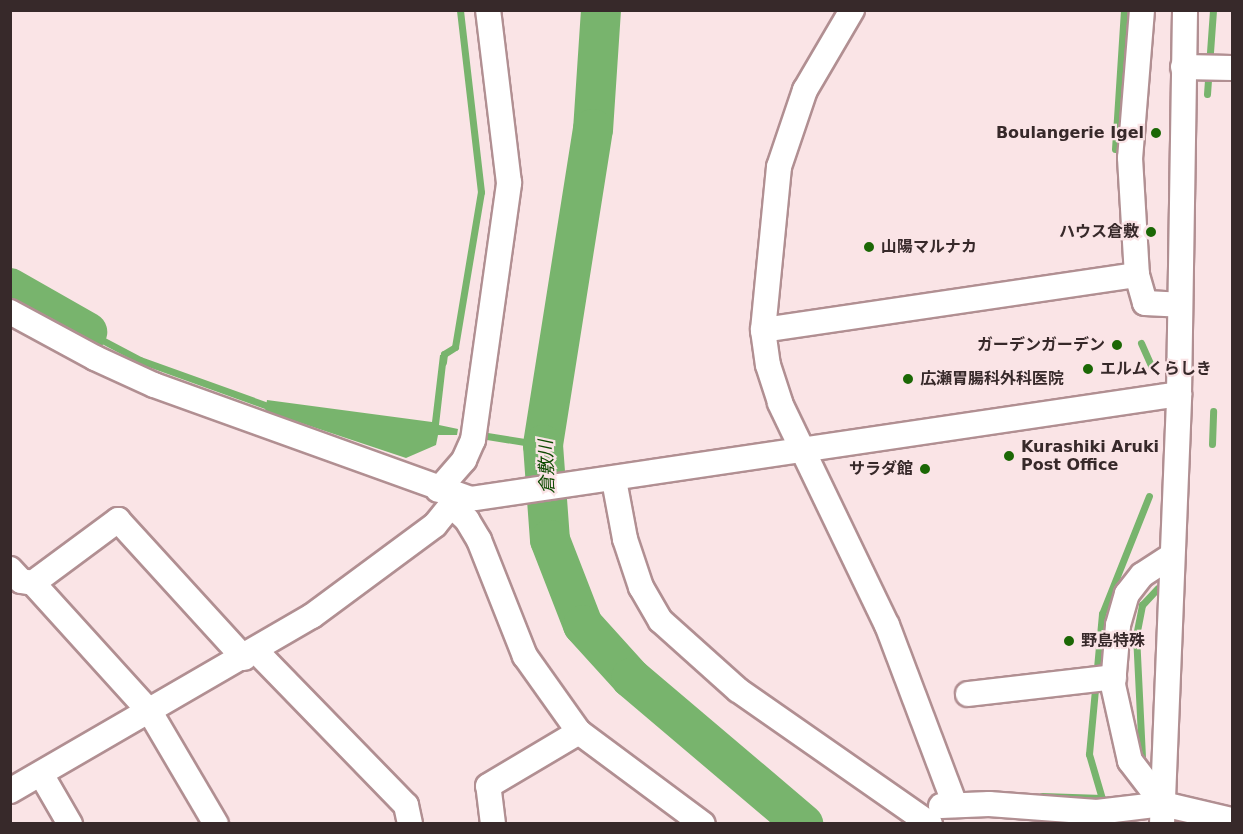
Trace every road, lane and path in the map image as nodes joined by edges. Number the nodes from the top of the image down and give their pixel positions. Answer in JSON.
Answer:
{"nodes":[{"id":1,"x":488,"y":10,"type":"edge"},
{"id":2,"x":852,"y":10,"type":"edge"},
{"id":3,"x":1142,"y":10,"type":"edge"},
{"id":4,"x":1185,"y":10,"type":"edge"},
{"id":5,"x":1210,"y":68,"type":"edge"},
{"id":6,"x":1137,"y":275,"type":"junction"},
{"id":7,"x":1180,"y":305,"type":"junction"},
{"id":8,"x":10,"y":312,"type":"edge"},
{"id":9,"x":763,"y":330,"type":"junction"},
{"id":10,"x":1179,"y":394,"type":"junction"},
{"id":11,"x":803,"y":451,"type":"junction"},
{"id":12,"x":608,"y":480,"type":"junction"},
{"id":13,"x":447,"y":496,"type":"junction"},
{"id":14,"x":1170,"y":557,"type":"junction"},
{"id":15,"x":10,"y":569,"type":"edge"},
{"id":16,"x":33,"y":583,"type":"junction"},
{"id":17,"x":250,"y":654,"type":"junction"},
{"id":18,"x":1101,"y":678,"type":"junction"},
{"id":19,"x":968,"y":694,"type":"dead end"},
{"id":20,"x":150,"y":712,"type":"junction"},
{"id":21,"x":579,"y":732,"type":"junction"},
{"id":22,"x":41,"y":774,"type":"junction"},
{"id":23,"x":10,"y":791,"type":"edge"},
{"id":24,"x":955,"y":804,"type":"junction"},
{"id":25,"x":1162,"y":814,"type":"edge"},
{"id":26,"x":921,"y":817,"type":"edge"},
{"id":27,"x":1233,"y":820,"type":"edge"},
{"id":28,"x":70,"y":824,"type":"edge"},
{"id":29,"x":216,"y":824,"type":"edge"},
{"id":30,"x":410,"y":824,"type":"edge"},
{"id":31,"x":493,"y":824,"type":"edge"},
{"id":32,"x":703,"y":824,"type":"edge"}],
"edges":[{"from":1,"to":13,"type":"street"},
{"from":2,"to":9,"type":"street"},
{"from":3,"to":6,"type":"street"},
{"from":4,"to":5,"type":"street"},
{"from":5,"to":7,"type":"street"},
{"from":6,"to":7,"type":"street"},
{"from":6,"to":9,"type":"street"},
{"from":7,"to":10,"type":"street"},
{"from":8,"to":13,"type":"street"},
{"from":9,"to":11,"type":"street"},
{"from":10,"to":11,"type":"street"},
{"from":10,"to":14,"type":"street"},
{"from":11,"to":12,"type":"street"},
{"from":11,"to":24,"type":"street"},
{"from":12,"to":13,"type":"street"},
{"from":12,"to":26,"type":"street"},
{"from":13,"to":17,"type":"street"},
{"from":13,"to":21,"type":"street"},
{"from":14,"to":18,"type":"street"},
{"from":14,"to":25,"type":"street"},
{"from":15,"to":16,"type":"street"},
{"from":16,"to":17,"type":"street"},
{"from":16,"to":20,"type":"street"},
{"from":17,"to":20,"type":"street"},
{"from":17,"to":30,"type":"street"},
{"from":18,"to":19,"type":"street"},
{"from":18,"to":25,"type":"street"},
{"from":20,"to":22,"type":"street"},
{"from":20,"to":29,"type":"street"},
{"from":21,"to":31,"type":"street"},
{"from":21,"to":32,"type":"street"},
{"from":22,"to":23,"type":"street"},
{"from":22,"to":28,"type":"street"},
{"from":24,"to":25,"type":"street"},
{"from":24,"to":26,"type":"street"},
{"from":25,"to":27,"type":"street"}]}
